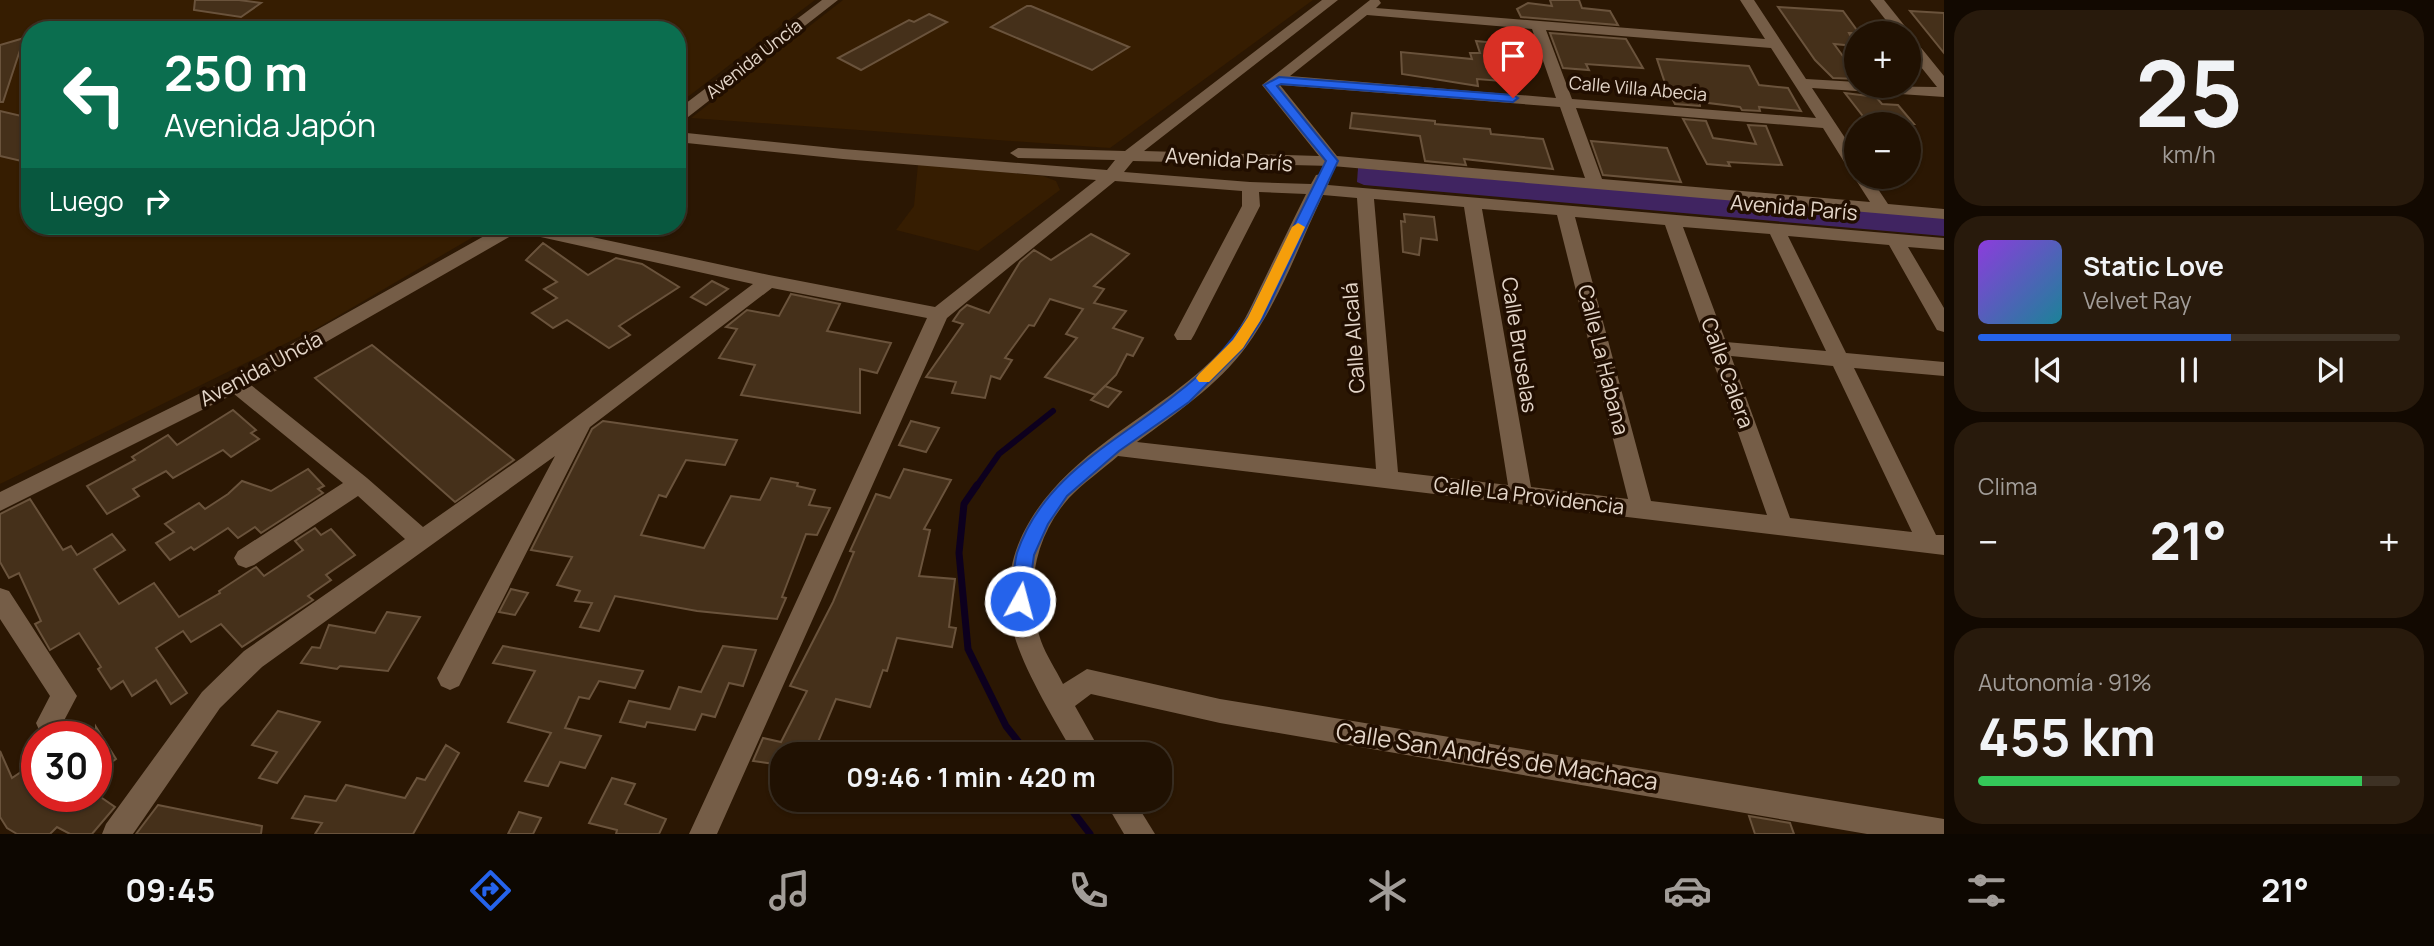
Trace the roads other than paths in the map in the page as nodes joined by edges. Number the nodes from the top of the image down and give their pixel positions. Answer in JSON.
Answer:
{"nodes":[{"id":1,"x":831,"y":0,"type":"edge"},
{"id":2,"x":1331,"y":0,"type":"edge"},
{"id":3,"x":1378,"y":0,"type":"edge"},
{"id":4,"x":1747,"y":0,"type":"edge"},
{"id":5,"x":1877,"y":0,"type":"edge"},
{"id":6,"x":1364,"y":11,"type":"junction"},
{"id":7,"x":1894,"y":21,"type":"edge"},
{"id":8,"x":1537,"y":24,"type":"junction"},
{"id":9,"x":1774,"y":44,"type":"junction"},
{"id":10,"x":1921,"y":56,"type":"edge"},
{"id":11,"x":1240,"y":67,"type":"junction"},
{"id":12,"x":1274,"y":83,"type":"junction"},
{"id":13,"x":1801,"y":83,"type":"junction"},
{"id":14,"x":1944,"y":86,"type":"edge"},
{"id":15,"x":1944,"y":92,"type":"edge"},
{"id":16,"x":1564,"y":102,"type":"junction"},
{"id":17,"x":686,"y":111,"type":"edge"},
{"id":18,"x":1827,"y":124,"type":"junction"},
{"id":19,"x":686,"y":128,"type":"edge"},
{"id":20,"x":686,"y":138,"type":"edge"},
{"id":21,"x":1844,"y":150,"type":"edge"},
{"id":22,"x":1332,"y":161,"type":"junction"},
{"id":23,"x":1119,"y":166,"type":"junction"},
{"id":24,"x":1595,"y":183,"type":"junction"},
{"id":25,"x":1250,"y":187,"type":"junction"},
{"id":26,"x":1317,"y":189,"type":"junction"},
{"id":27,"x":1870,"y":189,"type":"edge"},
{"id":28,"x":1365,"y":193,"type":"junction"},
{"id":29,"x":1472,"y":202,"type":"junction"},
{"id":30,"x":1883,"y":209,"type":"junction"},
{"id":31,"x":1564,"y":210,"type":"junction"},
{"id":32,"x":1944,"y":214,"type":"edge"},
{"id":33,"x":1672,"y":220,"type":"junction"},
{"id":34,"x":1776,"y":229,"type":"junction"},
{"id":35,"x":500,"y":235,"type":"edge"},
{"id":36,"x":557,"y":235,"type":"edge"},
{"id":37,"x":1895,"y":239,"type":"junction"},
{"id":38,"x":1944,"y":244,"type":"edge"},
{"id":39,"x":769,"y":281,"type":"junction"},
{"id":40,"x":939,"y":314,"type":"junction"},
{"id":41,"x":1944,"y":325,"type":"edge"},
{"id":42,"x":1184,"y":335,"type":"dead end"},
{"id":43,"x":1718,"y":348,"type":"junction"},
{"id":44,"x":1839,"y":360,"type":"junction"},
{"id":45,"x":1944,"y":369,"type":"edge"},
{"id":46,"x":236,"y":384,"type":"junction"},
{"id":47,"x":585,"y":419,"type":"junction"},
{"id":48,"x":1114,"y":447,"type":"junction"},
{"id":49,"x":1388,"y":479,"type":"junction"},
{"id":50,"x":359,"y":484,"type":"junction"},
{"id":51,"x":1521,"y":495,"type":"junction"},
{"id":52,"x":0,"y":502,"type":"edge"},
{"id":53,"x":1642,"y":509,"type":"junction"},
{"id":54,"x":1782,"y":526,"type":"junction"},
{"id":55,"x":421,"y":539,"type":"junction"},
{"id":56,"x":1937,"y":544,"type":"edge"},
{"id":57,"x":246,"y":558,"type":"dead end"},
{"id":58,"x":0,"y":598,"type":"edge"},
{"id":59,"x":450,"y":678,"type":"dead end"},
{"id":60,"x":1059,"y":703,"type":"junction"},
{"id":61,"x":50,"y":721,"type":"edge"},
{"id":62,"x":1082,"y":742,"type":"edge"},
{"id":63,"x":1126,"y":812,"type":"edge"},
{"id":64,"x":1944,"y":833,"type":"edge"},
{"id":65,"x":116,"y":834,"type":"edge"},
{"id":66,"x":703,"y":834,"type":"edge"},
{"id":67,"x":1141,"y":834,"type":"edge"}],
"edges":[{"from":1,"to":17,"type":"street","name":"Avenida Uncía"},
{"from":2,"to":11,"type":"street"},
{"from":3,"to":6,"type":"street"},
{"from":4,"to":9,"type":"street"},
{"from":5,"to":7,"type":"street"},
{"from":6,"to":8,"type":"street"},
{"from":6,"to":12,"type":"street"},
{"from":8,"to":9,"type":"street"},
{"from":8,"to":16,"type":"street"},
{"from":9,"to":13,"type":"street"},
{"from":10,"to":14,"type":"street"},
{"from":11,"to":12,"type":"street"},
{"from":11,"to":23,"type":"street"},
{"from":12,"to":16,"type":"street","name":"Calle Villa Abecia"},
{"from":12,"to":22,"type":"street"},
{"from":13,"to":15,"type":"street"},
{"from":13,"to":18,"type":"street"},
{"from":16,"to":18,"type":"street","name":"Calle Villa Abecia"},
{"from":16,"to":24,"type":"street"},
{"from":18,"to":21,"type":"street"},
{"from":19,"to":23,"type":"street","name":"Avenida París"},
{"from":20,"to":23,"type":"street","name":"Avenida París"},
{"from":22,"to":23,"type":"street","name":"Avenida París"},
{"from":22,"to":24,"type":"street","name":"Avenida París"},
{"from":22,"to":26,"type":"street"},
{"from":23,"to":25,"type":"street","name":"Avenida París"},
{"from":23,"to":40,"type":"street"},
{"from":24,"to":30,"type":"street","name":"Avenida París"},
{"from":25,"to":26,"type":"street","name":"Avenida París"},
{"from":25,"to":42,"type":"street"},
{"from":26,"to":28,"type":"street","name":"Avenida París"},
{"from":26,"to":48,"type":"street"},
{"from":27,"to":30,"type":"street"},
{"from":28,"to":29,"type":"street","name":"Avenida París"},
{"from":28,"to":49,"type":"street","name":"Calle Alcalá"},
{"from":29,"to":31,"type":"street","name":"Avenida París"},
{"from":29,"to":51,"type":"street","name":"Calle Bruselas"},
{"from":30,"to":32,"type":"street","name":"Avenida París"},
{"from":31,"to":33,"type":"street","name":"Avenida París"},
{"from":31,"to":53,"type":"street","name":"Calle La Habana"},
{"from":33,"to":34,"type":"street","name":"Avenida París"},
{"from":33,"to":43,"type":"street","name":"Calle Calera"},
{"from":34,"to":37,"type":"street","name":"Avenida París"},
{"from":34,"to":44,"type":"street"},
{"from":35,"to":46,"type":"street","name":"Avenida Uncía"},
{"from":36,"to":39,"type":"street"},
{"from":37,"to":38,"type":"street","name":"Avenida París"},
{"from":37,"to":41,"type":"street"},
{"from":39,"to":40,"type":"street"},
{"from":39,"to":47,"type":"street"},
{"from":40,"to":66,"type":"street"},
{"from":43,"to":44,"type":"street"},
{"from":43,"to":54,"type":"street","name":"Calle Calera"},
{"from":44,"to":45,"type":"street"},
{"from":44,"to":56,"type":"street"},
{"from":46,"to":50,"type":"street"},
{"from":46,"to":52,"type":"street","name":"Avenida Uncía"},
{"from":47,"to":55,"type":"street"},
{"from":47,"to":59,"type":"street"},
{"from":48,"to":49,"type":"street","name":"Calle La Providencia"},
{"from":48,"to":60,"type":"street"},
{"from":49,"to":51,"type":"street","name":"Calle La Providencia"},
{"from":50,"to":55,"type":"street"},
{"from":50,"to":57,"type":"street"},
{"from":51,"to":53,"type":"street","name":"Calle La Providencia"},
{"from":53,"to":54,"type":"street","name":"Calle La Providencia"},
{"from":54,"to":56,"type":"street","name":"Calle La Providencia"},
{"from":55,"to":65,"type":"street"},
{"from":58,"to":61,"type":"street"},
{"from":60,"to":62,"type":"street"},
{"from":60,"to":64,"type":"street","name":"Calle San Andrés de Machaca"},
{"from":63,"to":67,"type":"street"}]}
